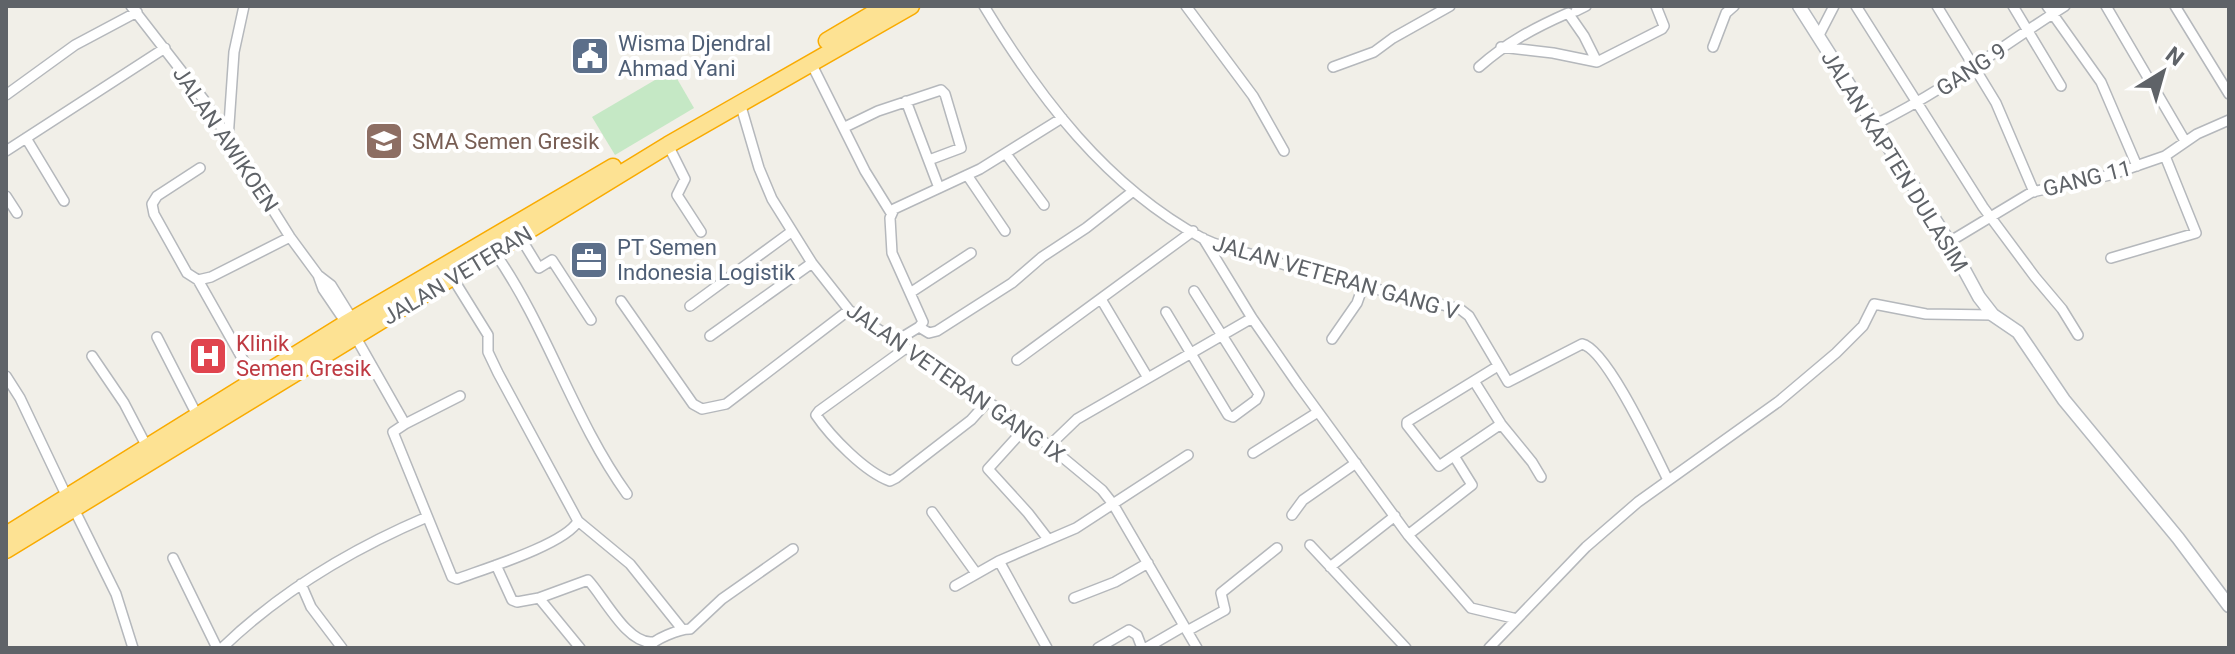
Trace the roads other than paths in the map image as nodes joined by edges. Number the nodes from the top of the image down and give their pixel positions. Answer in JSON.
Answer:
{"nodes":[{"id":1,"x":244,"y":6,"type":"edge"},
{"id":2,"x":886,"y":6,"type":"edge"},
{"id":3,"x":911,"y":6,"type":"edge"},
{"id":4,"x":984,"y":6,"type":"edge"},
{"id":5,"x":1186,"y":6,"type":"edge"},
{"id":6,"x":1586,"y":6,"type":"edge"},
{"id":7,"x":1656,"y":6,"type":"edge"},
{"id":8,"x":1734,"y":6,"type":"edge"},
{"id":9,"x":1799,"y":6,"type":"edge"},
{"id":10,"x":1834,"y":6,"type":"edge"},
{"id":11,"x":1856,"y":6,"type":"edge"},
{"id":12,"x":1937,"y":6,"type":"edge"},
{"id":13,"x":2013,"y":6,"type":"edge"},
{"id":14,"x":2065,"y":6,"type":"edge"},
{"id":15,"x":2106,"y":6,"type":"edge"},
{"id":16,"x":2175,"y":6,"type":"edge"},
{"id":17,"x":1447,"y":7,"type":"edge"},
{"id":18,"x":134,"y":9,"type":"edge"},
{"id":19,"x":1573,"y":10,"type":"edge"},
{"id":20,"x":2050,"y":10,"type":"edge"},
{"id":21,"x":2029,"y":31,"type":"junction"},
{"id":22,"x":1818,"y":37,"type":"junction"},
{"id":23,"x":1501,"y":47,"type":"junction"},
{"id":24,"x":1713,"y":47,"type":"dead end"},
{"id":25,"x":165,"y":48,"type":"junction"},
{"id":26,"x":1597,"y":62,"type":"junction"},
{"id":27,"x":811,"y":63,"type":"junction"},
{"id":28,"x":1333,"y":67,"type":"dead end"},
{"id":29,"x":1479,"y":67,"type":"dead end"},
{"id":30,"x":1975,"y":68,"type":"junction"},
{"id":31,"x":2061,"y":86,"type":"dead end"},
{"id":32,"x":2229,"y":94,"type":"edge"},
{"id":33,"x":6,"y":95,"type":"edge"},
{"id":34,"x":906,"y":101,"type":"junction"},
{"id":35,"x":740,"y":103,"type":"junction"},
{"id":36,"x":1918,"y":103,"type":"junction"},
{"id":37,"x":1062,"y":118,"type":"junction"},
{"id":38,"x":2229,"y":120,"type":"edge"},
{"id":39,"x":1874,"y":125,"type":"junction"},
{"id":40,"x":845,"y":127,"type":"junction"},
{"id":41,"x":26,"y":138,"type":"junction"},
{"id":42,"x":228,"y":139,"type":"junction"},
{"id":43,"x":2185,"y":141,"type":"junction"},
{"id":44,"x":668,"y":145,"type":"junction"},
{"id":45,"x":6,"y":151,"type":"edge"},
{"id":46,"x":1284,"y":151,"type":"dead end"},
{"id":47,"x":1006,"y":154,"type":"junction"},
{"id":48,"x":2165,"y":156,"type":"junction"},
{"id":49,"x":929,"y":160,"type":"junction"},
{"id":50,"x":2137,"y":166,"type":"junction"},
{"id":51,"x":200,"y":168,"type":"dead end"},
{"id":52,"x":967,"y":175,"type":"junction"},
{"id":53,"x":939,"y":188,"type":"junction"},
{"id":54,"x":1132,"y":192,"type":"junction"},
{"id":55,"x":2034,"y":192,"type":"junction"},
{"id":56,"x":6,"y":196,"type":"edge"},
{"id":57,"x":64,"y":201,"type":"dead end"},
{"id":58,"x":1044,"y":205,"type":"dead end"},
{"id":59,"x":17,"y":213,"type":"dead end"},
{"id":60,"x":891,"y":213,"type":"junction"},
{"id":61,"x":1990,"y":216,"type":"junction"},
{"id":62,"x":1005,"y":231,"type":"dead end"},
{"id":63,"x":1193,"y":231,"type":"junction"},
{"id":64,"x":701,"y":232,"type":"dead end"},
{"id":65,"x":791,"y":232,"type":"junction"},
{"id":66,"x":290,"y":237,"type":"junction"},
{"id":67,"x":520,"y":237,"type":"junction"},
{"id":68,"x":1203,"y":238,"type":"junction"},
{"id":69,"x":1949,"y":242,"type":"junction"},
{"id":70,"x":495,"y":253,"type":"junction"},
{"id":71,"x":971,"y":253,"type":"dead end"},
{"id":72,"x":2111,"y":258,"type":"dead end"},
{"id":73,"x":812,"y":263,"type":"junction"},
{"id":74,"x":452,"y":277,"type":"junction"},
{"id":75,"x":198,"y":280,"type":"junction"},
{"id":76,"x":1363,"y":286,"type":"junction"},
{"id":77,"x":1194,"y":291,"type":"dead end"},
{"id":78,"x":910,"y":293,"type":"junction"},
{"id":79,"x":1101,"y":299,"type":"junction"},
{"id":80,"x":621,"y":301,"type":"dead end"},
{"id":81,"x":690,"y":306,"type":"dead end"},
{"id":82,"x":849,"y":310,"type":"junction"},
{"id":83,"x":1166,"y":312,"type":"dead end"},
{"id":84,"x":1993,"y":315,"type":"junction"},
{"id":85,"x":1252,"y":318,"type":"junction"},
{"id":86,"x":591,"y":320,"type":"dead end"},
{"id":87,"x":919,"y":327,"type":"junction"},
{"id":88,"x":353,"y":328,"type":"junction"},
{"id":89,"x":2078,"y":335,"type":"dead end"},
{"id":90,"x":710,"y":336,"type":"dead end"},
{"id":91,"x":1222,"y":336,"type":"junction"},
{"id":92,"x":157,"y":337,"type":"dead end"},
{"id":93,"x":1332,"y":339,"type":"dead end"},
{"id":94,"x":896,"y":341,"type":"junction"},
{"id":95,"x":906,"y":348,"type":"junction"},
{"id":96,"x":1191,"y":353,"type":"junction"},
{"id":97,"x":92,"y":356,"type":"dead end"},
{"id":98,"x":1017,"y":360,"type":"dead end"},
{"id":99,"x":1498,"y":366,"type":"junction"},
{"id":100,"x":6,"y":376,"type":"edge"},
{"id":101,"x":1148,"y":378,"type":"junction"},
{"id":102,"x":255,"y":381,"type":"junction"},
{"id":103,"x":1474,"y":381,"type":"junction"},
{"id":104,"x":460,"y":396,"type":"dead end"},
{"id":105,"x":988,"y":401,"type":"junction"},
{"id":106,"x":1318,"y":412,"type":"junction"},
{"id":107,"x":198,"y":417,"type":"junction"},
{"id":108,"x":405,"y":424,"type":"junction"},
{"id":109,"x":1501,"y":424,"type":"junction"},
{"id":110,"x":1026,"y":427,"type":"junction"},
{"id":111,"x":1050,"y":445,"type":"junction"},
{"id":112,"x":147,"y":447,"type":"junction"},
{"id":113,"x":1253,"y":453,"type":"dead end"},
{"id":114,"x":1188,"y":455,"type":"dead end"},
{"id":115,"x":1454,"y":456,"type":"junction"},
{"id":116,"x":1356,"y":463,"type":"junction"},
{"id":117,"x":1541,"y":477,"type":"dead end"},
{"id":118,"x":1668,"y":480,"type":"junction"},
{"id":119,"x":627,"y":494,"type":"dead end"},
{"id":120,"x":70,"y":503,"type":"junction"},
{"id":121,"x":1113,"y":504,"type":"junction"},
{"id":122,"x":932,"y":512,"type":"dead end"},
{"id":123,"x":1292,"y":515,"type":"dead end"},
{"id":124,"x":1395,"y":516,"type":"junction"},
{"id":125,"x":427,"y":517,"type":"junction"},
{"id":126,"x":578,"y":521,"type":"junction"},
{"id":127,"x":6,"y":535,"type":"edge"},
{"id":128,"x":1408,"y":535,"type":"junction"},
{"id":129,"x":1048,"y":539,"type":"junction"},
{"id":130,"x":1310,"y":545,"type":"dead end"},
{"id":131,"x":1277,"y":548,"type":"dead end"},
{"id":132,"x":793,"y":549,"type":"dead end"},
{"id":133,"x":6,"y":550,"type":"edge"},
{"id":134,"x":173,"y":558,"type":"dead end"},
{"id":135,"x":999,"y":561,"type":"junction"},
{"id":136,"x":1148,"y":563,"type":"junction"},
{"id":137,"x":496,"y":565,"type":"junction"},
{"id":138,"x":1330,"y":567,"type":"junction"},
{"id":139,"x":976,"y":573,"type":"junction"},
{"id":140,"x":301,"y":584,"type":"junction"},
{"id":141,"x":955,"y":586,"type":"dead end"},
{"id":142,"x":539,"y":598,"type":"junction"},
{"id":143,"x":1074,"y":598,"type":"dead end"},
{"id":144,"x":2229,"y":606,"type":"edge"},
{"id":145,"x":1517,"y":619,"type":"junction"},
{"id":146,"x":1186,"y":628,"type":"junction"},
{"id":147,"x":682,"y":629,"type":"junction"},
{"id":148,"x":650,"y":645,"type":"edge"},
{"id":149,"x":133,"y":648,"type":"edge"},
{"id":150,"x":219,"y":648,"type":"edge"},
{"id":151,"x":342,"y":648,"type":"edge"},
{"id":152,"x":580,"y":648,"type":"edge"},
{"id":153,"x":1047,"y":648,"type":"edge"},
{"id":154,"x":1098,"y":648,"type":"edge"},
{"id":155,"x":1144,"y":648,"type":"edge"},
{"id":156,"x":1197,"y":648,"type":"edge"},
{"id":157,"x":1406,"y":648,"type":"edge"},
{"id":158,"x":1489,"y":648,"type":"edge"}],
"edges":[{"from":1,"to":42,"type":"street"},
{"from":2,"to":88,"type":"highway","name":"JALAN VETERAN"},
{"from":3,"to":27,"type":"highway","name":"JALAN VETERAN"},
{"from":4,"to":37,"type":"street","name":"JALAN VETERAN GANG V"},
{"from":5,"to":46,"type":"street"},
{"from":6,"to":19,"type":"street"},
{"from":7,"to":26,"type":"street"},
{"from":8,"to":24,"type":"street"},
{"from":9,"to":22,"type":"main road","name":"JALAN KAPTEN DULASIM"},
{"from":10,"to":22,"type":"street"},
{"from":11,"to":36,"type":"street"},
{"from":12,"to":30,"type":"street"},
{"from":13,"to":21,"type":"street"},
{"from":14,"to":20,"type":"street","name":"GANG 9"},
{"from":15,"to":43,"type":"street"},
{"from":16,"to":32,"type":"street"},
{"from":17,"to":28,"type":"street"},
{"from":18,"to":25,"type":"street","name":"JALAN AWIKOEN"},
{"from":18,"to":33,"type":"street"},
{"from":19,"to":23,"type":"street"},
{"from":19,"to":26,"type":"street"},
{"from":20,"to":21,"type":"street","name":"GANG 9"},
{"from":20,"to":50,"type":"street"},
{"from":21,"to":30,"type":"street","name":"GANG 9"},
{"from":21,"to":31,"type":"street"},
{"from":22,"to":39,"type":"main road","name":"JALAN KAPTEN DULASIM"},
{"from":23,"to":26,"type":"street"},
{"from":23,"to":29,"type":"street"},
{"from":25,"to":41,"type":"street"},
{"from":25,"to":42,"type":"street","name":"JALAN AWIKOEN"},
{"from":27,"to":35,"type":"highway","name":"JALAN VETERAN"},
{"from":27,"to":40,"type":"street"},
{"from":30,"to":36,"type":"street","name":"GANG 9"},
{"from":30,"to":55,"type":"street"},
{"from":34,"to":40,"type":"street"},
{"from":34,"to":49,"type":"street"},
{"from":34,"to":49,"type":"street"},
{"from":35,"to":44,"type":"highway","name":"JALAN VETERAN"},
{"from":35,"to":65,"type":"street","name":"JALAN VETERAN GANG IX"},
{"from":36,"to":39,"type":"street","name":"GANG 9"},
{"from":36,"to":61,"type":"street"},
{"from":37,"to":47,"type":"street"},
{"from":37,"to":54,"type":"street","name":"JALAN VETERAN GANG V"},
{"from":38,"to":43,"type":"street","name":"GANG 11"},
{"from":39,"to":69,"type":"main road","name":"JALAN KAPTEN DULASIM"},
{"from":40,"to":60,"type":"street"},
{"from":41,"to":45,"type":"street"},
{"from":41,"to":57,"type":"street"},
{"from":42,"to":66,"type":"street","name":"JALAN AWIKOEN"},
{"from":43,"to":48,"type":"street","name":"GANG 11"},
{"from":44,"to":64,"type":"street"},
{"from":44,"to":67,"type":"highway","name":"JALAN VETERAN"},
{"from":47,"to":52,"type":"street"},
{"from":47,"to":58,"type":"street"},
{"from":48,"to":50,"type":"street","name":"GANG 11"},
{"from":48,"to":72,"type":"street"},
{"from":49,"to":53,"type":"street"},
{"from":50,"to":55,"type":"street","name":"GANG 11"},
{"from":51,"to":75,"type":"street"},
{"from":52,"to":53,"type":"street"},
{"from":52,"to":62,"type":"street"},
{"from":53,"to":60,"type":"street"},
{"from":54,"to":63,"type":"street","name":"JALAN VETERAN GANG V"},
{"from":54,"to":87,"type":"street"},
{"from":55,"to":61,"type":"street","name":"GANG 11"},
{"from":56,"to":59,"type":"street"},
{"from":60,"to":78,"type":"street"},
{"from":61,"to":69,"type":"street","name":"GANG 11"},
{"from":61,"to":89,"type":"street"},
{"from":63,"to":68,"type":"street","name":"JALAN VETERAN GANG V"},
{"from":63,"to":79,"type":"street"},
{"from":65,"to":73,"type":"street","name":"JALAN VETERAN GANG IX"},
{"from":65,"to":81,"type":"street"},
{"from":66,"to":75,"type":"street"},
{"from":66,"to":88,"type":"street","name":"JALAN AWIKOEN"},
{"from":67,"to":70,"type":"highway","name":"JALAN VETERAN"},
{"from":67,"to":86,"type":"street"},
{"from":68,"to":76,"type":"street","name":"JALAN VETERAN GANG V"},
{"from":68,"to":85,"type":"street"},
{"from":69,"to":84,"type":"main road","name":"JALAN KAPTEN DULASIM"},
{"from":70,"to":74,"type":"highway","name":"JALAN VETERAN"},
{"from":70,"to":119,"type":"street"},
{"from":71,"to":78,"type":"street"},
{"from":73,"to":82,"type":"street","name":"JALAN VETERAN GANG IX"},
{"from":73,"to":90,"type":"street"},
{"from":74,"to":88,"type":"highway","name":"JALAN VETERAN"},
{"from":74,"to":126,"type":"street"},
{"from":75,"to":102,"type":"street"},
{"from":76,"to":93,"type":"street"},
{"from":76,"to":99,"type":"street","name":"JALAN VETERAN GANG V"},
{"from":77,"to":91,"type":"street"},
{"from":78,"to":87,"type":"street"},
{"from":79,"to":98,"type":"street"},
{"from":79,"to":101,"type":"street"},
{"from":80,"to":82,"type":"street"},
{"from":82,"to":94,"type":"street","name":"JALAN VETERAN GANG IX"},
{"from":83,"to":96,"type":"street"},
{"from":84,"to":118,"type":"street"},
{"from":84,"to":144,"type":"main road"},
{"from":85,"to":91,"type":"street"},
{"from":85,"to":106,"type":"street"},
{"from":87,"to":94,"type":"street"},
{"from":88,"to":102,"type":"highway","name":"JALAN VETERAN"},
{"from":88,"to":108,"type":"street","name":"JALAN AWIKOEN"},
{"from":88,"to":120,"type":"highway","name":"JALAN VETERAN"},
{"from":91,"to":96,"type":"street"},
{"from":91,"to":96,"type":"street"},
{"from":92,"to":107,"type":"street"},
{"from":94,"to":95,"type":"street","name":"JALAN VETERAN GANG IX"},
{"from":95,"to":105,"type":"street","name":"JALAN VETERAN GANG IX"},
{"from":95,"to":105,"type":"street"},
{"from":96,"to":101,"type":"street"},
{"from":97,"to":112,"type":"street"},
{"from":99,"to":103,"type":"street"},
{"from":99,"to":118,"type":"street"},
{"from":100,"to":120,"type":"street"},
{"from":101,"to":111,"type":"street"},
{"from":102,"to":107,"type":"highway","name":"JALAN VETERAN"},
{"from":103,"to":109,"type":"street"},
{"from":103,"to":115,"type":"street"},
{"from":104,"to":108,"type":"street"},
{"from":105,"to":110,"type":"street","name":"JALAN VETERAN GANG IX"},
{"from":106,"to":113,"type":"street"},
{"from":106,"to":116,"type":"street"},
{"from":107,"to":112,"type":"highway","name":"JALAN VETERAN"},
{"from":108,"to":125,"type":"street"},
{"from":109,"to":115,"type":"street"},
{"from":109,"to":117,"type":"street"},
{"from":110,"to":111,"type":"street","name":"JALAN VETERAN GANG IX"},
{"from":110,"to":129,"type":"street"},
{"from":111,"to":121,"type":"street","name":"JALAN VETERAN GANG IX"},
{"from":112,"to":120,"type":"highway","name":"JALAN VETERAN"},
{"from":114,"to":121,"type":"street"},
{"from":115,"to":128,"type":"street"},
{"from":116,"to":123,"type":"street"},
{"from":116,"to":124,"type":"street"},
{"from":118,"to":145,"type":"street"},
{"from":120,"to":127,"type":"highway","name":"JALAN VETERAN"},
{"from":120,"to":133,"type":"highway","name":"JALAN VETERAN"},
{"from":120,"to":149,"type":"street"},
{"from":121,"to":129,"type":"street"},
{"from":121,"to":136,"type":"street","name":"JALAN VETERAN GANG IX"},
{"from":122,"to":139,"type":"street"},
{"from":124,"to":128,"type":"street"},
{"from":124,"to":138,"type":"street"},
{"from":125,"to":137,"type":"street"},
{"from":125,"to":140,"type":"street"},
{"from":126,"to":137,"type":"street"},
{"from":126,"to":147,"type":"street"},
{"from":128,"to":145,"type":"street"},
{"from":129,"to":135,"type":"street"},
{"from":130,"to":138,"type":"street"},
{"from":131,"to":146,"type":"street"},
{"from":132,"to":147,"type":"street"},
{"from":134,"to":150,"type":"street"},
{"from":135,"to":139,"type":"street"},
{"from":135,"to":153,"type":"street"},
{"from":136,"to":143,"type":"street"},
{"from":136,"to":146,"type":"street","name":"JALAN VETERAN GANG IX"},
{"from":137,"to":142,"type":"street"},
{"from":138,"to":157,"type":"street"},
{"from":139,"to":141,"type":"street"},
{"from":140,"to":150,"type":"street"},
{"from":140,"to":151,"type":"street"},
{"from":142,"to":148,"type":"street"},
{"from":142,"to":152,"type":"street"},
{"from":145,"to":158,"type":"street"},
{"from":146,"to":155,"type":"street"},
{"from":146,"to":156,"type":"street","name":"JALAN VETERAN GANG IX"},
{"from":147,"to":148,"type":"street"},
{"from":154,"to":155,"type":"street"}]}
